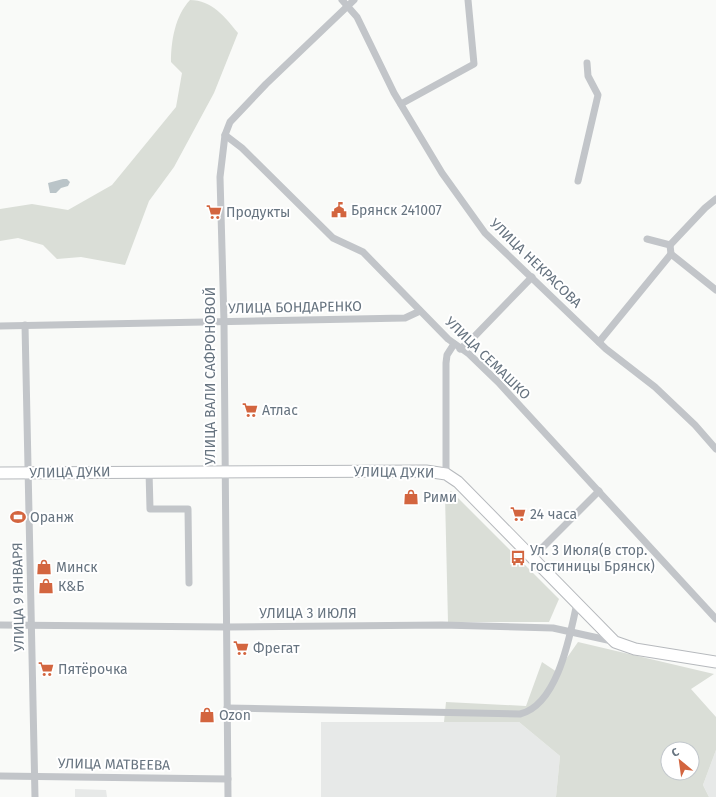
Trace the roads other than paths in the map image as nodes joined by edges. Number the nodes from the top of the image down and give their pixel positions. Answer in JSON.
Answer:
{"nodes":[{"id":1,"x":342,"y":0,"type":"edge"},
{"id":2,"x":354,"y":0,"type":"edge"},
{"id":3,"x":468,"y":0,"type":"edge"},
{"id":4,"x":348,"y":7,"type":"junction"},
{"id":5,"x":587,"y":63,"type":"dead end"},
{"id":6,"x":401,"y":104,"type":"junction"},
{"id":7,"x":225,"y":136,"type":"junction"},
{"id":8,"x":578,"y":180,"type":"dead end"},
{"id":9,"x":716,"y":200,"type":"edge"},
{"id":10,"x":647,"y":239,"type":"dead end"},
{"id":11,"x":670,"y":245,"type":"junction"},
{"id":12,"x":671,"y":254,"type":"junction"},
{"id":13,"x":532,"y":277,"type":"junction"},
{"id":14,"x":716,"y":290,"type":"edge"},
{"id":15,"x":420,"y":311,"type":"junction"},
{"id":16,"x":224,"y":322,"type":"junction"},
{"id":17,"x":25,"y":325,"type":"junction"},
{"id":18,"x":0,"y":326,"type":"edge"},
{"id":19,"x":598,"y":342,"type":"junction"},
{"id":20,"x":454,"y":344,"type":"junction"},
{"id":21,"x":460,"y":349,"type":"junction"},
{"id":22,"x":716,"y":449,"type":"edge"},
{"id":23,"x":149,"y":471,"type":"junction"},
{"id":24,"x":29,"y":472,"type":"junction"},
{"id":25,"x":224,"y":472,"type":"junction"},
{"id":26,"x":0,"y":473,"type":"edge"},
{"id":27,"x":446,"y":474,"type":"junction"},
{"id":28,"x":599,"y":491,"type":"junction"},
{"id":29,"x":532,"y":558,"type":"junction"},
{"id":30,"x":189,"y":583,"type":"dead end"},
{"id":31,"x":577,"y":603,"type":"junction"},
{"id":32,"x":716,"y":619,"type":"edge"},
{"id":33,"x":0,"y":625,"type":"edge"},
{"id":34,"x":31,"y":625,"type":"junction"},
{"id":35,"x":226,"y":627,"type":"junction"},
{"id":36,"x":571,"y":631,"type":"junction"},
{"id":37,"x":615,"y":642,"type":"junction"},
{"id":38,"x":716,"y":662,"type":"edge"},
{"id":39,"x":227,"y":708,"type":"junction"},
{"id":40,"x":0,"y":776,"type":"edge"},
{"id":41,"x":35,"y":776,"type":"junction"},
{"id":42,"x":228,"y":779,"type":"junction"},
{"id":43,"x":35,"y":797,"type":"edge"},
{"id":44,"x":228,"y":797,"type":"edge"}],
"edges":[{"from":1,"to":4,"type":"street","name":"УЛИЦА НЕКРАСОВА"},
{"from":2,"to":4,"type":"street","name":"УЛИЦА ВАЛИ САФРОНОВОЙ"},
{"from":3,"to":6,"type":"street"},
{"from":4,"to":6,"type":"street","name":"УЛИЦА НЕКРАСОВА"},
{"from":4,"to":7,"type":"street","name":"УЛИЦА ВАЛИ САФРОНОВОЙ"},
{"from":5,"to":8,"type":"street"},
{"from":6,"to":13,"type":"street","name":"УЛИЦА НЕКРАСОВА"},
{"from":7,"to":15,"type":"street","name":"УЛИЦА СЕМАШКО"},
{"from":7,"to":16,"type":"street","name":"УЛИЦА ВАЛИ САФРОНОВОЙ"},
{"from":9,"to":11,"type":"street"},
{"from":10,"to":11,"type":"street"},
{"from":11,"to":12,"type":"street"},
{"from":12,"to":14,"type":"street"},
{"from":12,"to":19,"type":"street"},
{"from":13,"to":19,"type":"street","name":"УЛИЦА НЕКРАСОВА"},
{"from":13,"to":21,"type":"street"},
{"from":15,"to":16,"type":"street","name":"УЛИЦА БОНДАРЕНКО"},
{"from":15,"to":20,"type":"street","name":"УЛИЦА СЕМАШКО"},
{"from":16,"to":17,"type":"street","name":"УЛИЦА БОНДАРЕНКО"},
{"from":16,"to":25,"type":"street","name":"УЛИЦА ВАЛИ САФРОНОВОЙ"},
{"from":17,"to":18,"type":"street","name":"УЛИЦА БОНДАРЕНКО"},
{"from":17,"to":24,"type":"street","name":"УЛИЦА 9 ЯНВАРЯ"},
{"from":19,"to":22,"type":"street","name":"УЛИЦА НЕКРАСОВА"},
{"from":20,"to":21,"type":"street","name":"УЛИЦА СЕМАШКО"},
{"from":20,"to":27,"type":"street"},
{"from":21,"to":28,"type":"street","name":"УЛИЦА СЕМАШКО"},
{"from":23,"to":24,"type":"main road","name":"УЛИЦА ДУКИ"},
{"from":23,"to":25,"type":"main road","name":"УЛИЦА ДУКИ"},
{"from":23,"to":30,"type":"street"},
{"from":24,"to":26,"type":"main road","name":"УЛИЦА ДУКИ"},
{"from":24,"to":34,"type":"street","name":"УЛИЦА 9 ЯНВАРЯ"},
{"from":25,"to":27,"type":"main road","name":"УЛИЦА ДУКИ"},
{"from":25,"to":35,"type":"street","name":"УЛИЦА ВАЛИ САФРОНОВОЙ"},
{"from":27,"to":29,"type":"main road","name":"УЛИЦА ДУКИ"},
{"from":28,"to":29,"type":"street"},
{"from":28,"to":32,"type":"street","name":"УЛИЦА СЕМАШКО"},
{"from":29,"to":31,"type":"main road","name":"УЛИЦА ДУКИ"},
{"from":31,"to":36,"type":"street"},
{"from":31,"to":37,"type":"main road","name":"УЛИЦА ДУКИ"},
{"from":33,"to":34,"type":"street","name":"УЛИЦА 3 ИЮЛЯ"},
{"from":34,"to":35,"type":"street","name":"УЛИЦА 3 ИЮЛЯ"},
{"from":34,"to":41,"type":"street","name":"УЛИЦА 9 ЯНВАРЯ"},
{"from":35,"to":36,"type":"street","name":"УЛИЦА 3 ИЮЛЯ"},
{"from":35,"to":39,"type":"street","name":"УЛИЦА ВАЛИ САФРОНОВОЙ"},
{"from":36,"to":37,"type":"street","name":"УЛИЦА 3 ИЮЛЯ"},
{"from":36,"to":39,"type":"street"},
{"from":37,"to":38,"type":"main road","name":"УЛИЦА ДУКИ"},
{"from":39,"to":42,"type":"street","name":"УЛИЦА ВАЛИ САФРОНОВОЙ"},
{"from":40,"to":41,"type":"street","name":"УЛИЦА МАТВЕЕВА"},
{"from":41,"to":42,"type":"street","name":"УЛИЦА МАТВЕЕВА"},
{"from":41,"to":43,"type":"street","name":"УЛИЦА 9 ЯНВАРЯ"},
{"from":42,"to":44,"type":"street","name":"УЛИЦА ВАЛИ САФРОНОВОЙ"}]}
